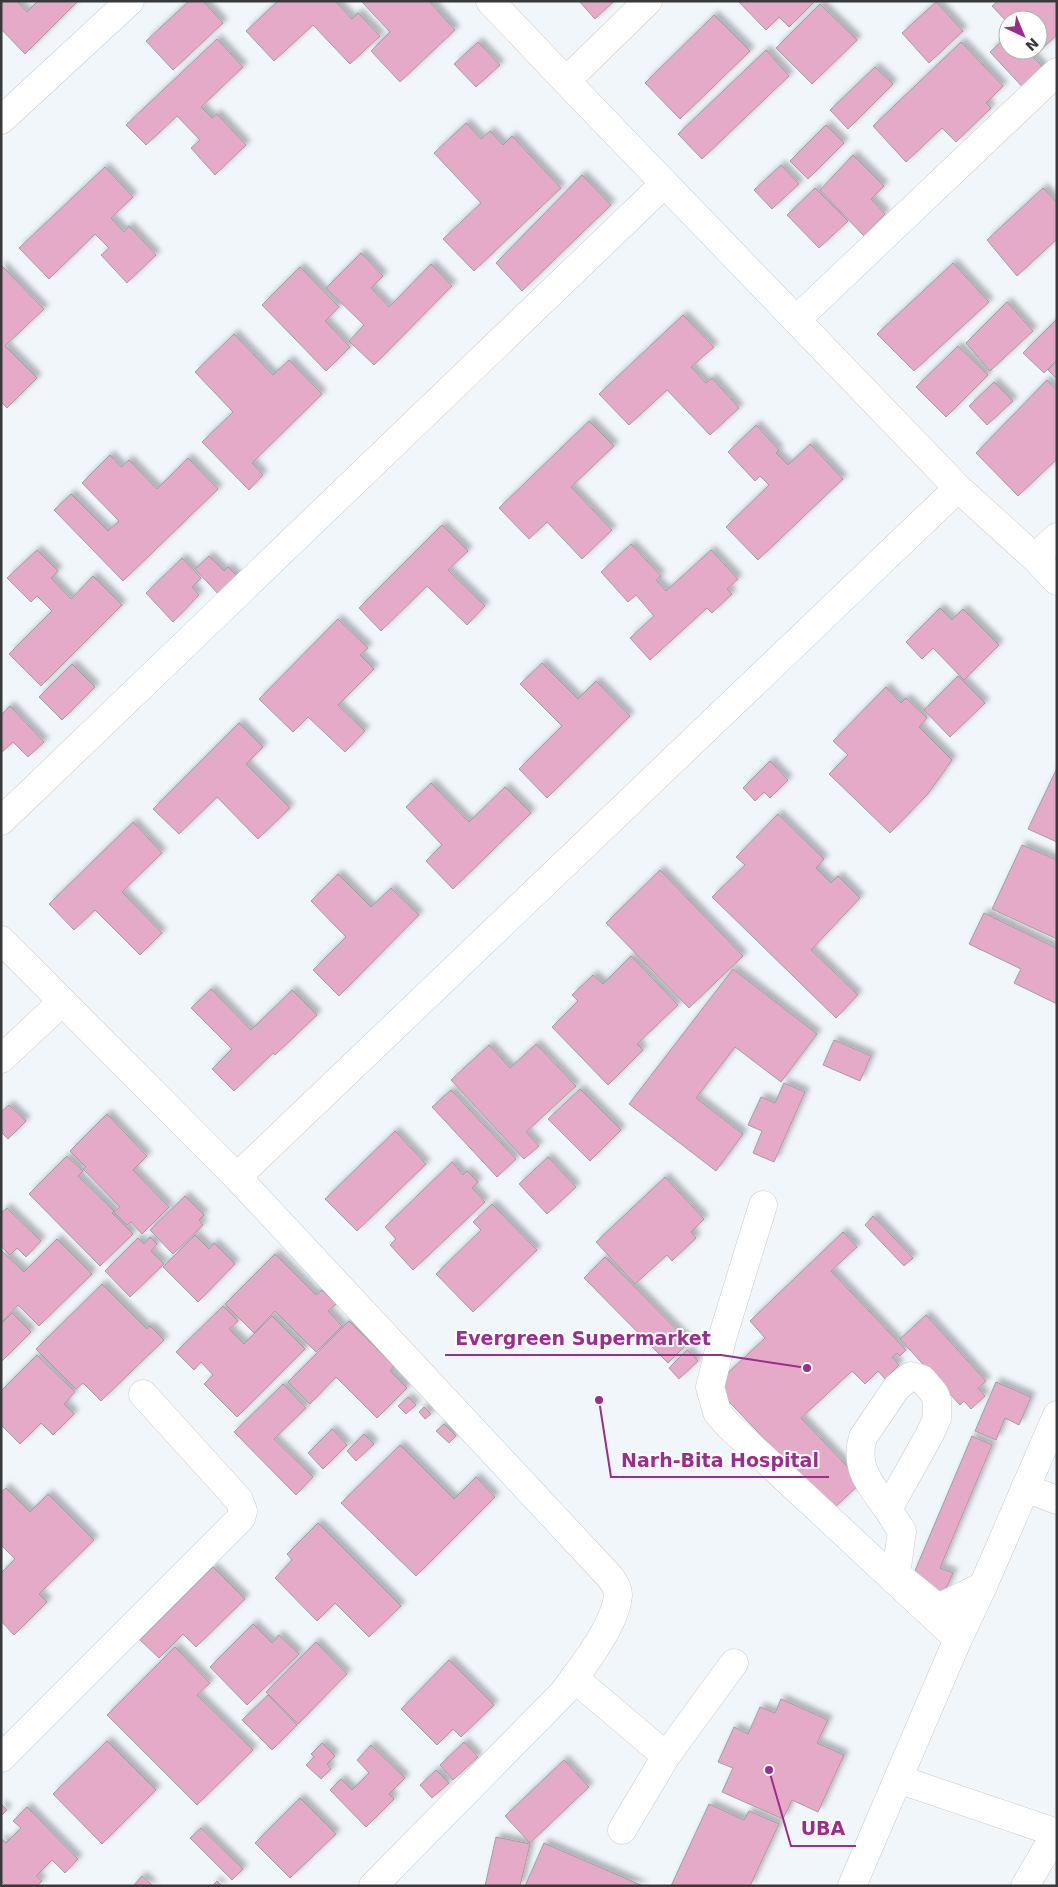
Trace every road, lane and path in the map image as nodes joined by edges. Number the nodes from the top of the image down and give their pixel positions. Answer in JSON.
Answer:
{"nodes":[{"id":1,"x":130,"y":1,"type":"edge"},
{"id":2,"x":490,"y":1,"type":"edge"},
{"id":3,"x":648,"y":1,"type":"edge"},
{"id":4,"x":1057,"y":72,"type":"edge"},
{"id":5,"x":566,"y":81,"type":"junction"},
{"id":6,"x":1,"y":120,"type":"edge"},
{"id":7,"x":664,"y":184,"type":"junction"},
{"id":8,"x":796,"y":320,"type":"junction"},
{"id":9,"x":958,"y":488,"type":"junction"},
{"id":10,"x":1057,"y":537,"type":"edge"},
{"id":11,"x":1035,"y":558,"type":"junction"},
{"id":12,"x":1057,"y":580,"type":"edge"},
{"id":13,"x":1,"y":821,"type":"edge"},
{"id":14,"x":1,"y":940,"type":"edge"},
{"id":15,"x":62,"y":1002,"type":"junction"},
{"id":16,"x":1,"y":1059,"type":"edge"},
{"id":17,"x":237,"y":1177,"type":"junction"},
{"id":18,"x":763,"y":1205,"type":"dead end"},
{"id":19,"x":143,"y":1394,"type":"dead end"},
{"id":20,"x":1057,"y":1415,"type":"edge"},
{"id":21,"x":1025,"y":1488,"type":"junction"},
{"id":22,"x":1057,"y":1500,"type":"edge"},
{"id":23,"x":888,"y":1509,"type":"dead end"},
{"id":24,"x":983,"y":1586,"type":"junction"},
{"id":25,"x":958,"y":1639,"type":"junction"},
{"id":26,"x":734,"y":1663,"type":"dead end"},
{"id":27,"x":574,"y":1678,"type":"junction"},
{"id":28,"x":666,"y":1756,"type":"junction"},
{"id":29,"x":1,"y":1758,"type":"edge"},
{"id":30,"x":898,"y":1779,"type":"junction"},
{"id":31,"x":622,"y":1830,"type":"dead end"},
{"id":32,"x":1057,"y":1833,"type":"edge"},
{"id":33,"x":373,"y":1886,"type":"edge"},
{"id":34,"x":852,"y":1886,"type":"edge"},
{"id":35,"x":1025,"y":1886,"type":"edge"}],
"edges":[{"from":1,"to":6,"type":"street"},
{"from":2,"to":5,"type":"street"},
{"from":3,"to":5,"type":"street"},
{"from":4,"to":8,"type":"street"},
{"from":5,"to":7,"type":"street"},
{"from":7,"to":8,"type":"street"},
{"from":7,"to":13,"type":"street"},
{"from":8,"to":9,"type":"street"},
{"from":9,"to":11,"type":"street"},
{"from":9,"to":17,"type":"street"},
{"from":10,"to":11,"type":"street"},
{"from":11,"to":12,"type":"street"},
{"from":14,"to":15,"type":"street"},
{"from":15,"to":16,"type":"street"},
{"from":15,"to":17,"type":"street"},
{"from":17,"to":27,"type":"street"},
{"from":18,"to":25,"type":"street"},
{"from":19,"to":29,"type":"street"},
{"from":20,"to":21,"type":"street"},
{"from":21,"to":22,"type":"street"},
{"from":21,"to":24,"type":"street"},
{"from":23,"to":24,"type":"street"},
{"from":24,"to":25,"type":"street"},
{"from":25,"to":30,"type":"street"},
{"from":26,"to":28,"type":"street"},
{"from":27,"to":28,"type":"street"},
{"from":27,"to":33,"type":"street"},
{"from":28,"to":31,"type":"street"},
{"from":30,"to":32,"type":"street"},
{"from":30,"to":34,"type":"street"},
{"from":32,"to":35,"type":"street"}]}
